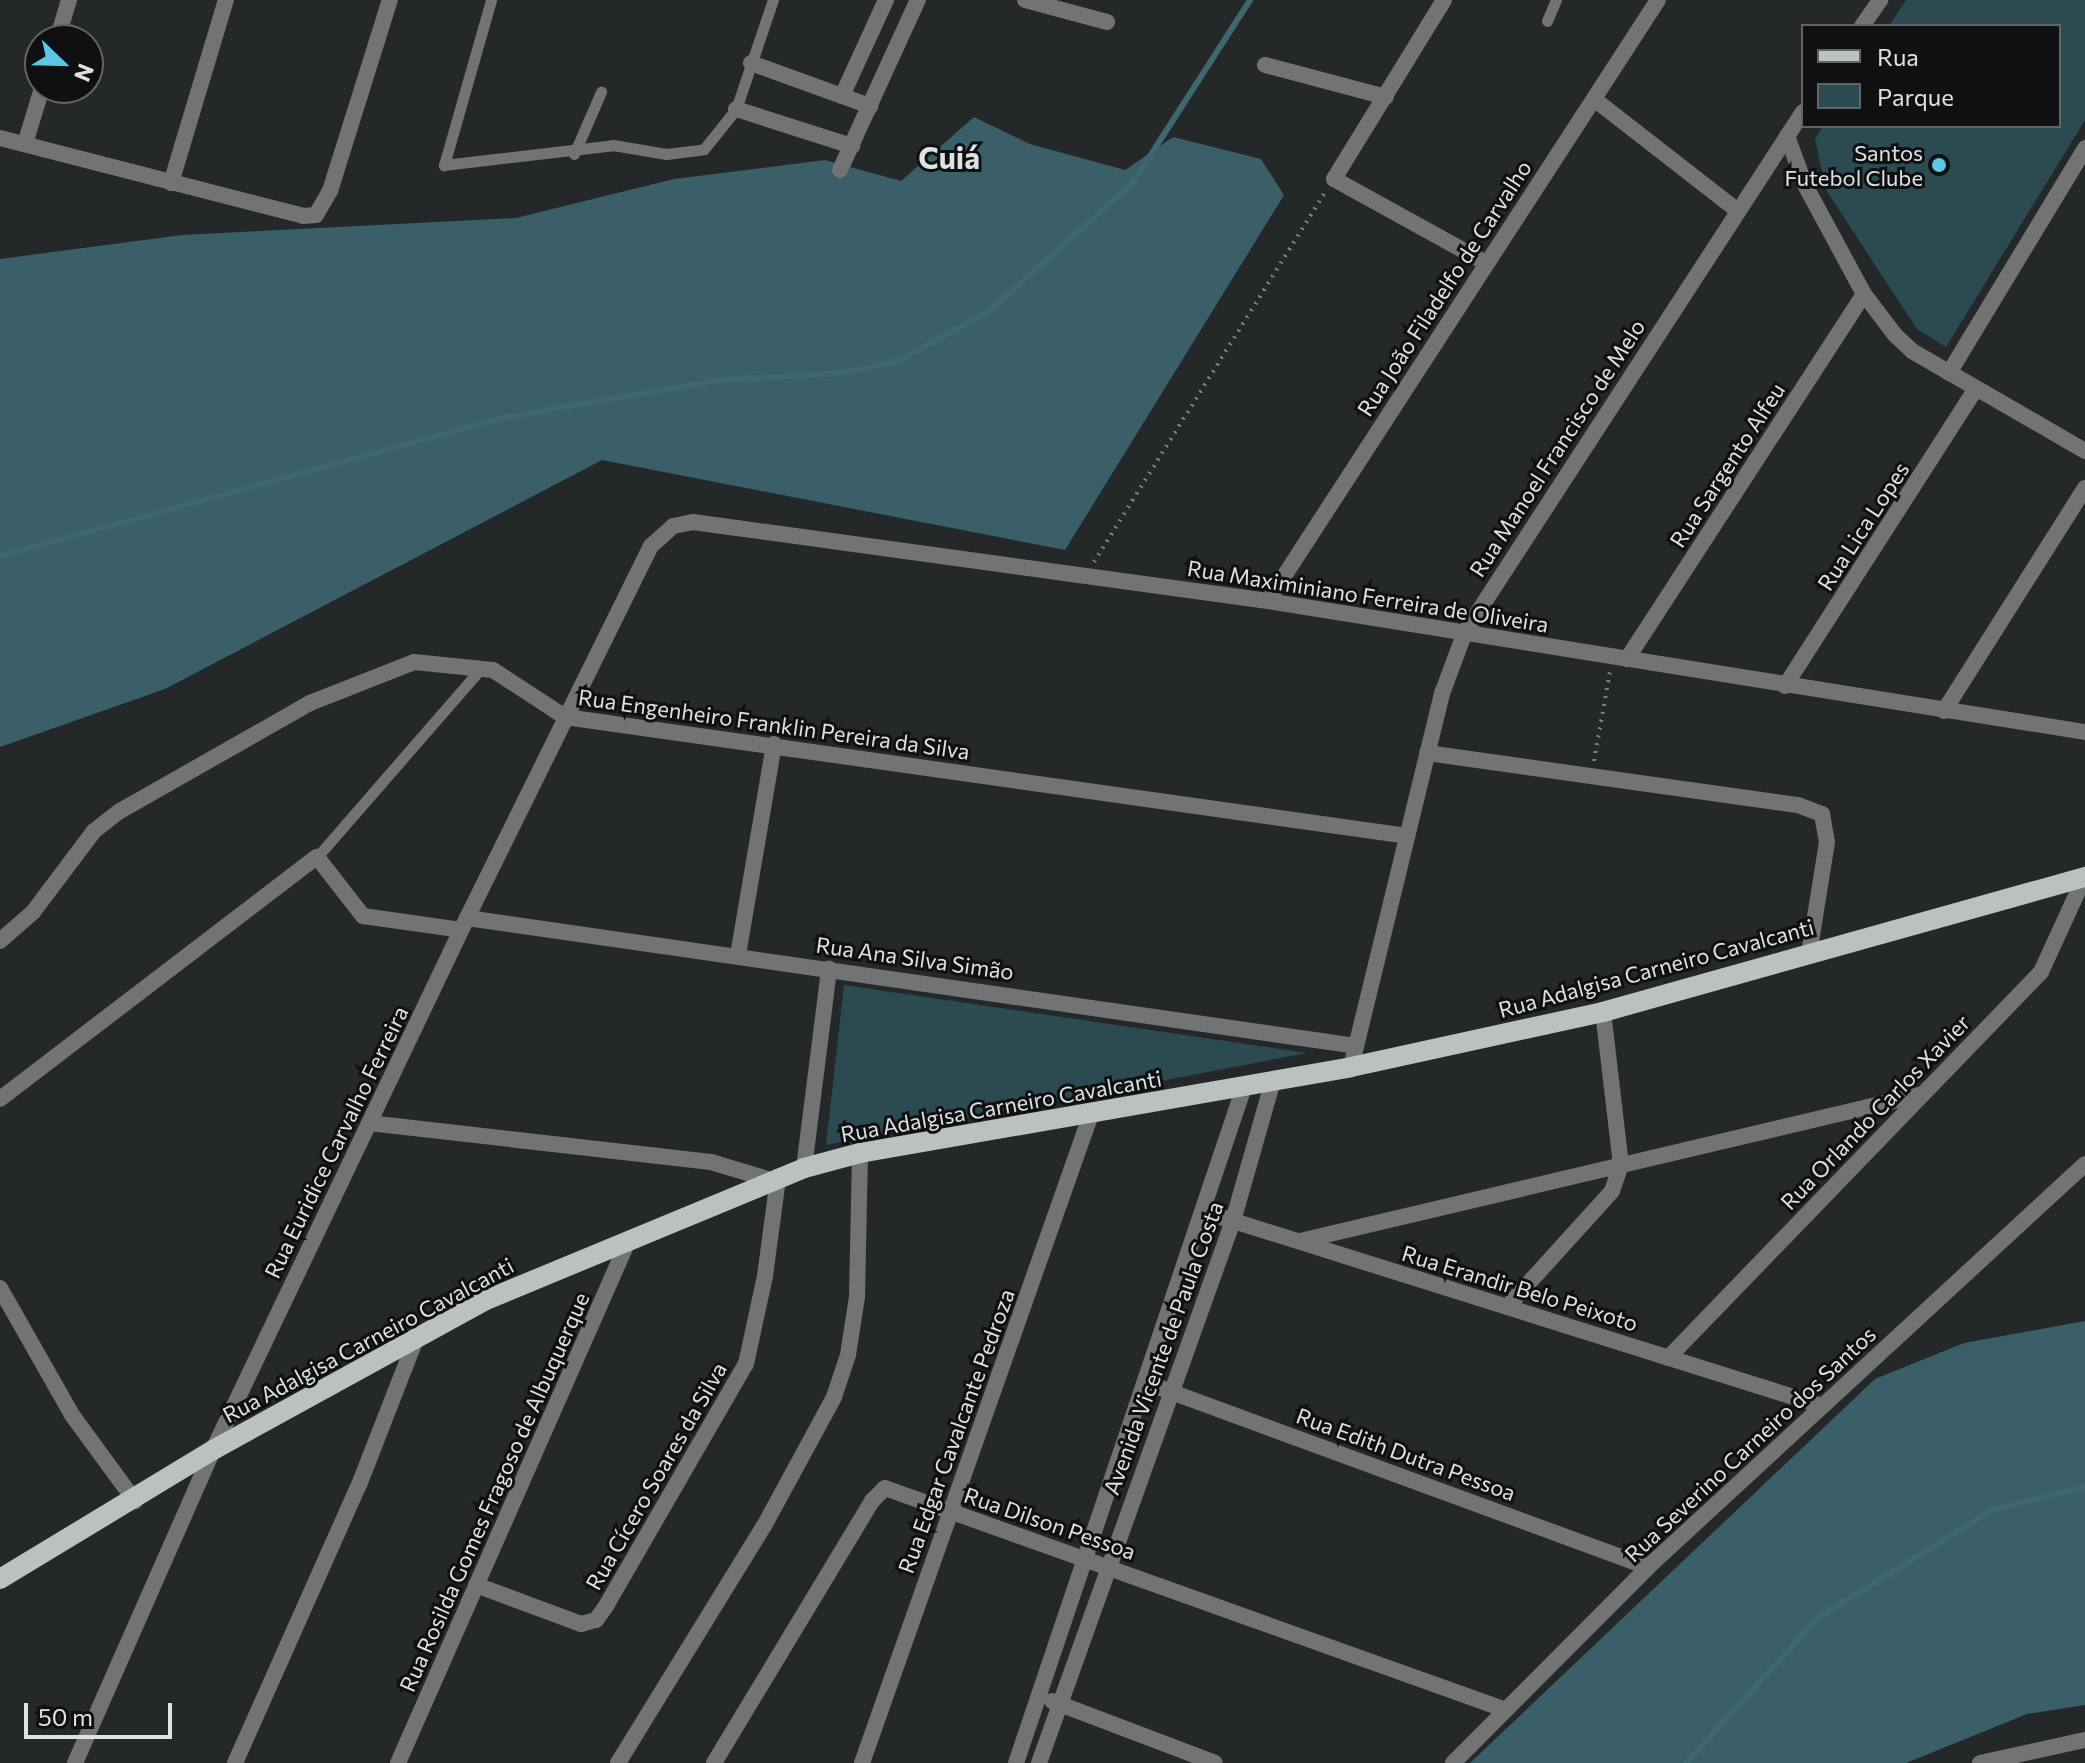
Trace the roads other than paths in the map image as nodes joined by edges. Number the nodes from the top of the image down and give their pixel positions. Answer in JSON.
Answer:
{"nodes":[{"id":1,"x":69,"y":0,"type":"edge"},
{"id":2,"x":226,"y":0,"type":"edge"},
{"id":3,"x":390,"y":0,"type":"edge"},
{"id":4,"x":491,"y":0,"type":"edge"},
{"id":5,"x":773,"y":0,"type":"edge"},
{"id":6,"x":886,"y":0,"type":"edge"},
{"id":7,"x":918,"y":0,"type":"edge"},
{"id":8,"x":1025,"y":0,"type":"edge"},
{"id":9,"x":1444,"y":0,"type":"edge"},
{"id":10,"x":1556,"y":0,"type":"edge"},
{"id":11,"x":1658,"y":0,"type":"edge"},
{"id":12,"x":1880,"y":0,"type":"edge"},
{"id":13,"x":1547,"y":21,"type":"dead end"},
{"id":14,"x":1107,"y":22,"type":"dead end"},
{"id":15,"x":62,"y":24,"type":"edge"},
{"id":16,"x":1863,"y":24,"type":"edge"},
{"id":17,"x":751,"y":63,"type":"junction"},
{"id":18,"x":1265,"y":65,"type":"dead end"},
{"id":19,"x":601,"y":92,"type":"dead end"},
{"id":20,"x":842,"y":96,"type":"junction"},
{"id":21,"x":1386,"y":97,"type":"junction"},
{"id":22,"x":1594,"y":99,"type":"junction"},
{"id":23,"x":37,"y":104,"type":"edge"},
{"id":24,"x":870,"y":106,"type":"junction"},
{"id":25,"x":736,"y":109,"type":"junction"},
{"id":26,"x":1801,"y":115,"type":"edge"},
{"id":27,"x":1787,"y":136,"type":"junction"},
{"id":28,"x":0,"y":138,"type":"edge"},
{"id":29,"x":25,"y":144,"type":"junction"},
{"id":30,"x":852,"y":146,"type":"junction"},
{"id":31,"x":2085,"y":148,"type":"edge"},
{"id":32,"x":574,"y":154,"type":"junction"},
{"id":33,"x":840,"y":170,"type":"dead end"},
{"id":34,"x":171,"y":183,"type":"junction"},
{"id":35,"x":1738,"y":211,"type":"junction"},
{"id":36,"x":1486,"y":263,"type":"junction"},
{"id":37,"x":1864,"y":294,"type":"junction"},
{"id":38,"x":1949,"y":373,"type":"junction"},
{"id":39,"x":1976,"y":389,"type":"junction"},
{"id":40,"x":2085,"y":451,"type":"edge"},
{"id":41,"x":2085,"y":488,"type":"edge"},
{"id":42,"x":651,"y":546,"type":"joint"},
{"id":43,"x":1268,"y":601,"type":"junction"},
{"id":44,"x":1465,"y":632,"type":"junction"},
{"id":45,"x":1620,"y":658,"type":"junction"},
{"id":46,"x":482,"y":666,"type":"junction"},
{"id":47,"x":1785,"y":686,"type":"junction"},
{"id":48,"x":1944,"y":711,"type":"junction"},
{"id":49,"x":565,"y":717,"type":"junction"},
{"id":50,"x":2085,"y":732,"type":"edge"},
{"id":51,"x":774,"y":744,"type":"junction"},
{"id":52,"x":1427,"y":753,"type":"junction"},
{"id":53,"x":1407,"y":836,"type":"junction"},
{"id":54,"x":317,"y":857,"type":"junction"},
{"id":55,"x":2084,"y":877,"type":"edge"},
{"id":56,"x":464,"y":924,"type":"junction"},
{"id":57,"x":0,"y":941,"type":"edge"},
{"id":58,"x":1809,"y":954,"type":"junction"},
{"id":59,"x":738,"y":955,"type":"junction"},
{"id":60,"x":829,"y":969,"type":"junction"},
{"id":61,"x":1603,"y":1012,"type":"junction"},
{"id":62,"x":1356,"y":1046,"type":"junction"},
{"id":63,"x":1351,"y":1067,"type":"junction"},
{"id":64,"x":1273,"y":1081,"type":"junction"},
{"id":65,"x":1244,"y":1087,"type":"junction"},
{"id":66,"x":1923,"y":1094,"type":"junction"},
{"id":67,"x":0,"y":1099,"type":"edge"},
{"id":68,"x":1091,"y":1114,"type":"junction"},
{"id":69,"x":369,"y":1123,"type":"junction"},
{"id":70,"x":860,"y":1153,"type":"junction"},
{"id":71,"x":2085,"y":1164,"type":"edge"},
{"id":72,"x":1621,"y":1165,"type":"junction"},
{"id":73,"x":804,"y":1168,"type":"junction"},
{"id":74,"x":774,"y":1179,"type":"junction"},
{"id":75,"x":1205,"y":1212,"type":"junction"},
{"id":76,"x":1233,"y":1221,"type":"junction"},
{"id":77,"x":629,"y":1239,"type":"junction"},
{"id":78,"x":1298,"y":1242,"type":"junction"},
{"id":79,"x":0,"y":1288,"type":"edge"},
{"id":80,"x":1507,"y":1307,"type":"junction"},
{"id":81,"x":417,"y":1336,"type":"junction"},
{"id":82,"x":1668,"y":1358,"type":"junction"},
{"id":83,"x":1147,"y":1383,"type":"junction"},
{"id":84,"x":1171,"y":1390,"type":"junction"},
{"id":85,"x":1822,"y":1406,"type":"junction"},
{"id":86,"x":213,"y":1450,"type":"junction"},
{"id":87,"x":135,"y":1501,"type":"junction"},
{"id":88,"x":949,"y":1511,"type":"junction"},
{"id":89,"x":1088,"y":1559,"type":"junction"},
{"id":90,"x":1108,"y":1566,"type":"junction"},
{"id":91,"x":1648,"y":1567,"type":"junction"},
{"id":92,"x":0,"y":1579,"type":"edge"},
{"id":93,"x":476,"y":1585,"type":"junction"},
{"id":94,"x":1039,"y":1697,"type":"junction"},
{"id":95,"x":1060,"y":1704,"type":"junction"},
{"id":96,"x":1506,"y":1710,"type":"junction"},
{"id":97,"x":2085,"y":1740,"type":"edge"},
{"id":98,"x":75,"y":1763,"type":"edge"},
{"id":99,"x":235,"y":1763,"type":"edge"},
{"id":100,"x":398,"y":1763,"type":"edge"},
{"id":101,"x":618,"y":1763,"type":"edge"},
{"id":102,"x":714,"y":1763,"type":"edge"},
{"id":103,"x":862,"y":1763,"type":"edge"},
{"id":104,"x":1016,"y":1763,"type":"edge"},
{"id":105,"x":1039,"y":1763,"type":"edge"},
{"id":106,"x":1215,"y":1763,"type":"edge"},
{"id":107,"x":1453,"y":1763,"type":"edge"},
{"id":108,"x":1980,"y":1763,"type":"edge"}],
"edges":[{"from":1,"to":15,"type":"street"},
{"from":2,"to":34,"type":"street"},
{"from":3,"to":34,"type":"street"},
{"from":4,"to":32,"type":"lane"},
{"from":5,"to":17,"type":"lane"},
{"from":6,"to":20,"type":"street"},
{"from":7,"to":24,"type":"street"},
{"from":8,"to":14,"type":"street"},
{"from":9,"to":21,"type":"street"},
{"from":10,"to":13,"type":"lane"},
{"from":11,"to":22,"type":"street","name":"Rua João Filadelfo de Carvalho"},
{"from":12,"to":16,"type":"street"},
{"from":17,"to":20,"type":"street"},
{"from":17,"to":25,"type":"lane"},
{"from":18,"to":21,"type":"street"},
{"from":19,"to":32,"type":"lane"},
{"from":20,"to":24,"type":"street"},
{"from":21,"to":36,"type":"street"},
{"from":22,"to":35,"type":"street"},
{"from":22,"to":36,"type":"street","name":"Rua João Filadelfo de Carvalho"},
{"from":23,"to":29,"type":"street"},
{"from":24,"to":30,"type":"street"},
{"from":25,"to":30,"type":"street"},
{"from":25,"to":32,"type":"lane"},
{"from":26,"to":27,"type":"street","name":"Rua Manoel Francisco de Melo"},
{"from":27,"to":35,"type":"street","name":"Rua Manoel Francisco de Melo"},
{"from":27,"to":37,"type":"street"},
{"from":28,"to":29,"type":"street"},
{"from":29,"to":34,"type":"street"},
{"from":30,"to":33,"type":"street"},
{"from":31,"to":38,"type":"street"},
{"from":35,"to":44,"type":"street","name":"Rua Manoel Francisco de Melo"},
{"from":36,"to":43,"type":"street","name":"Rua João Filadelfo de Carvalho"},
{"from":37,"to":38,"type":"street"},
{"from":37,"to":45,"type":"street","name":"Rua Sargento Alfeu"},
{"from":38,"to":39,"type":"street"},
{"from":39,"to":40,"type":"street"},
{"from":39,"to":47,"type":"street","name":"Rua Lica Lopes"},
{"from":41,"to":48,"type":"street"},
{"from":42,"to":43,"type":"street","name":"Rua Maximiniano Ferreira de Oliveira"},
{"from":42,"to":49,"type":"street","name":"Rua Euridice Carvalho Ferreira"},
{"from":43,"to":44,"type":"street","name":"Rua Maximiniano Ferreira de Oliveira"},
{"from":44,"to":45,"type":"street","name":"Rua Maximiniano Ferreira de Oliveira"},
{"from":44,"to":52,"type":"street","name":"Rua Manoel Francisco de Melo"},
{"from":45,"to":47,"type":"street","name":"Rua Maximiniano Ferreira de Oliveira"},
{"from":46,"to":49,"type":"street","name":"Rua Engenheiro Franklin Pereira da Silva"},
{"from":46,"to":54,"type":"lane"},
{"from":46,"to":57,"type":"street","name":"Rua Engenheiro Franklin Pereira da Silva"},
{"from":47,"to":48,"type":"street","name":"Rua Maximiniano Ferreira de Oliveira"},
{"from":48,"to":50,"type":"street","name":"Rua Maximiniano Ferreira de Oliveira"},
{"from":49,"to":51,"type":"street","name":"Rua Engenheiro Franklin Pereira da Silva"},
{"from":49,"to":56,"type":"street","name":"Rua Euridice Carvalho Ferreira"},
{"from":51,"to":53,"type":"street","name":"Rua Engenheiro Franklin Pereira da Silva"},
{"from":51,"to":59,"type":"street"},
{"from":52,"to":53,"type":"street","name":"Rua Manoel Francisco de Melo"},
{"from":52,"to":58,"type":"street"},
{"from":53,"to":62,"type":"street","name":"Rua Manoel Francisco de Melo"},
{"from":54,"to":56,"type":"street","name":"Rua Ana Silva Simão"},
{"from":54,"to":67,"type":"street"},
{"from":55,"to":58,"type":"main road","name":"Rua Adalgisa Carneiro Cavalcanti"},
{"from":55,"to":66,"type":"street","name":"Rua Orlando Carlos Xavier"},
{"from":56,"to":59,"type":"street","name":"Rua Ana Silva Simão"},
{"from":56,"to":69,"type":"street","name":"Rua Euridice Carvalho Ferreira"},
{"from":58,"to":61,"type":"main road","name":"Rua Adalgisa Carneiro Cavalcanti"},
{"from":59,"to":60,"type":"street","name":"Rua Ana Silva Simão"},
{"from":60,"to":62,"type":"street","name":"Rua Ana Silva Simão"},
{"from":60,"to":73,"type":"street"},
{"from":61,"to":63,"type":"main road","name":"Rua Adalgisa Carneiro Cavalcanti"},
{"from":61,"to":72,"type":"street"},
{"from":62,"to":63,"type":"street","name":"Rua Manoel Francisco de Melo"},
{"from":63,"to":64,"type":"main road","name":"Rua Adalgisa Carneiro Cavalcanti"},
{"from":64,"to":65,"type":"main road","name":"Rua Adalgisa Carneiro Cavalcanti"},
{"from":64,"to":76,"type":"street","name":"Avenida Vicente de Paula Costa"},
{"from":65,"to":68,"type":"main road","name":"Rua Adalgisa Carneiro Cavalcanti"},
{"from":65,"to":75,"type":"street","name":"Avenida Vicente de Paula Costa"},
{"from":66,"to":72,"type":"street"},
{"from":66,"to":82,"type":"street","name":"Rua Orlando Carlos Xavier"},
{"from":68,"to":70,"type":"main road","name":"Rua Adalgisa Carneiro Cavalcanti"},
{"from":68,"to":88,"type":"street","name":"Rua Edgar Cavalcante Pedroza"},
{"from":69,"to":74,"type":"street"},
{"from":69,"to":86,"type":"street","name":"Rua Euridice Carvalho Ferreira"},
{"from":70,"to":73,"type":"main road","name":"Rua Adalgisa Carneiro Cavalcanti"},
{"from":70,"to":101,"type":"street"},
{"from":71,"to":85,"type":"street","name":"Rua Severino Carneiro dos Santos"},
{"from":72,"to":78,"type":"street"},
{"from":72,"to":80,"type":"street"},
{"from":73,"to":74,"type":"main road","name":"Rua Adalgisa Carneiro Cavalcanti"},
{"from":74,"to":77,"type":"main road","name":"Rua Adalgisa Carneiro Cavalcanti"},
{"from":74,"to":93,"type":"street","name":"Rua Cícero Soares da Silva"},
{"from":75,"to":76,"type":"street","name":"Rua Erandir Belo Peixoto"},
{"from":75,"to":83,"type":"street","name":"Avenida Vicente de Paula Costa"},
{"from":76,"to":78,"type":"street","name":"Rua Erandir Belo Peixoto"},
{"from":76,"to":84,"type":"street","name":"Avenida Vicente de Paula Costa"},
{"from":77,"to":81,"type":"main road","name":"Rua Adalgisa Carneiro Cavalcanti"},
{"from":77,"to":93,"type":"street","name":"Rua Rosilda Gomes Fragoso de Albuquerque"},
{"from":78,"to":80,"type":"street","name":"Rua Erandir Belo Peixoto"},
{"from":79,"to":87,"type":"street"},
{"from":80,"to":82,"type":"street","name":"Rua Erandir Belo Peixoto"},
{"from":81,"to":86,"type":"main road","name":"Rua Adalgisa Carneiro Cavalcanti"},
{"from":81,"to":99,"type":"street"},
{"from":82,"to":85,"type":"street","name":"Rua Erandir Belo Peixoto"},
{"from":83,"to":84,"type":"street","name":"Rua Edith Dutra Pessoa"},
{"from":83,"to":89,"type":"street","name":"Avenida Vicente de Paula Costa"},
{"from":84,"to":90,"type":"street","name":"Avenida Vicente de Paula Costa"},
{"from":84,"to":91,"type":"street","name":"Rua Edith Dutra Pessoa"},
{"from":85,"to":91,"type":"street","name":"Rua Severino Carneiro dos Santos"},
{"from":86,"to":87,"type":"main road","name":"Rua Adalgisa Carneiro Cavalcanti"},
{"from":86,"to":98,"type":"street","name":"Rua Euridice Carvalho Ferreira"},
{"from":87,"to":92,"type":"main road","name":"Rua Adalgisa Carneiro Cavalcanti"},
{"from":88,"to":89,"type":"street","name":"Rua Dilson Pessoa"},
{"from":88,"to":102,"type":"street","name":"Rua Dilson Pessoa"},
{"from":88,"to":103,"type":"street","name":"Rua Edgar Cavalcante Pedroza"},
{"from":89,"to":90,"type":"street","name":"Rua Dilson Pessoa"},
{"from":89,"to":94,"type":"street","name":"Avenida Vicente de Paula Costa"},
{"from":90,"to":95,"type":"street","name":"Avenida Vicente de Paula Costa"},
{"from":90,"to":96,"type":"street","name":"Rua Dilson Pessoa"},
{"from":91,"to":96,"type":"street","name":"Rua Severino Carneiro dos Santos"},
{"from":93,"to":100,"type":"street","name":"Rua Rosilda Gomes Fragoso de Albuquerque"},
{"from":94,"to":95,"type":"street"},
{"from":94,"to":104,"type":"street","name":"Avenida Vicente de Paula Costa"},
{"from":95,"to":105,"type":"street","name":"Avenida Vicente de Paula Costa"},
{"from":95,"to":106,"type":"street"},
{"from":96,"to":107,"type":"street","name":"Rua Severino Carneiro dos Santos"},
{"from":97,"to":108,"type":"street"}]}
